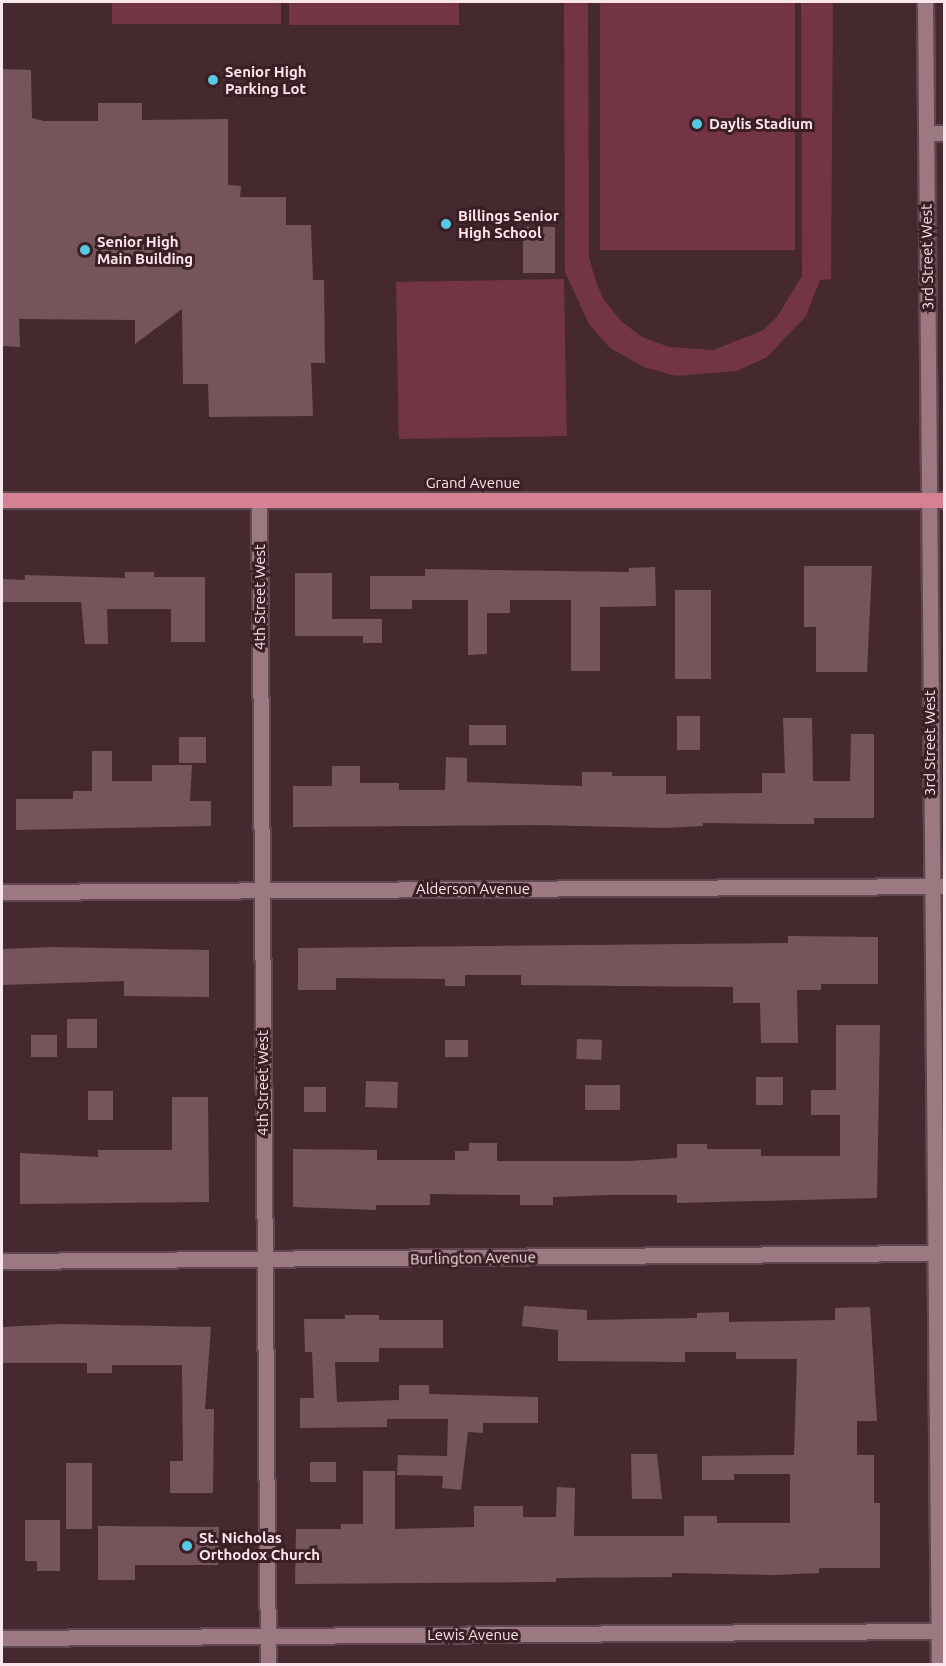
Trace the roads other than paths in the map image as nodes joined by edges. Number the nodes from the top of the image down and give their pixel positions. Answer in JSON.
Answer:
{"nodes":[{"id":1,"x":925,"y":2,"type":"edge"},
{"id":2,"x":926,"y":133,"type":"junction"},
{"id":3,"x":945,"y":133,"type":"edge"},
{"id":4,"x":2,"y":500,"type":"edge"},
{"id":5,"x":937,"y":500,"type":"edge"},
{"id":6,"x":259,"y":501,"type":"junction"},
{"id":7,"x":938,"y":886,"type":"edge"},
{"id":8,"x":262,"y":890,"type":"junction"},
{"id":9,"x":2,"y":892,"type":"edge"},
{"id":10,"x":939,"y":1253,"type":"edge"},
{"id":11,"x":265,"y":1260,"type":"junction"},
{"id":12,"x":2,"y":1261,"type":"edge"},
{"id":13,"x":941,"y":1632,"type":"edge"},
{"id":14,"x":267,"y":1636,"type":"junction"},
{"id":15,"x":2,"y":1638,"type":"edge"},
{"id":16,"x":268,"y":1665,"type":"edge"},
{"id":17,"x":939,"y":1665,"type":"edge"}],
"edges":[{"from":1,"to":2,"type":"street","name":"3rd Street West"},
{"from":2,"to":3,"type":"street"},
{"from":2,"to":5,"type":"street","name":"3rd Street West"},
{"from":4,"to":6,"type":"main road","name":"Grand Avenue"},
{"from":5,"to":6,"type":"main road","name":"Grand Avenue"},
{"from":5,"to":7,"type":"street","name":"3rd Street West"},
{"from":6,"to":8,"type":"street","name":"4th Street West"},
{"from":7,"to":8,"type":"street","name":"Alderson Avenue"},
{"from":7,"to":10,"type":"street","name":"3rd Street West"},
{"from":8,"to":9,"type":"street","name":"Alderson Avenue"},
{"from":8,"to":11,"type":"street","name":"4th Street West"},
{"from":10,"to":11,"type":"street","name":"Burlington Avenue"},
{"from":10,"to":13,"type":"street","name":"3rd Street West"},
{"from":11,"to":12,"type":"street","name":"Burlington Avenue"},
{"from":11,"to":14,"type":"street","name":"4th Street West"},
{"from":13,"to":14,"type":"street","name":"Lewis Avenue"},
{"from":13,"to":17,"type":"street","name":"3rd Street West"},
{"from":14,"to":15,"type":"street","name":"Lewis Avenue"},
{"from":14,"to":16,"type":"street","name":"4th Street West"}]}
